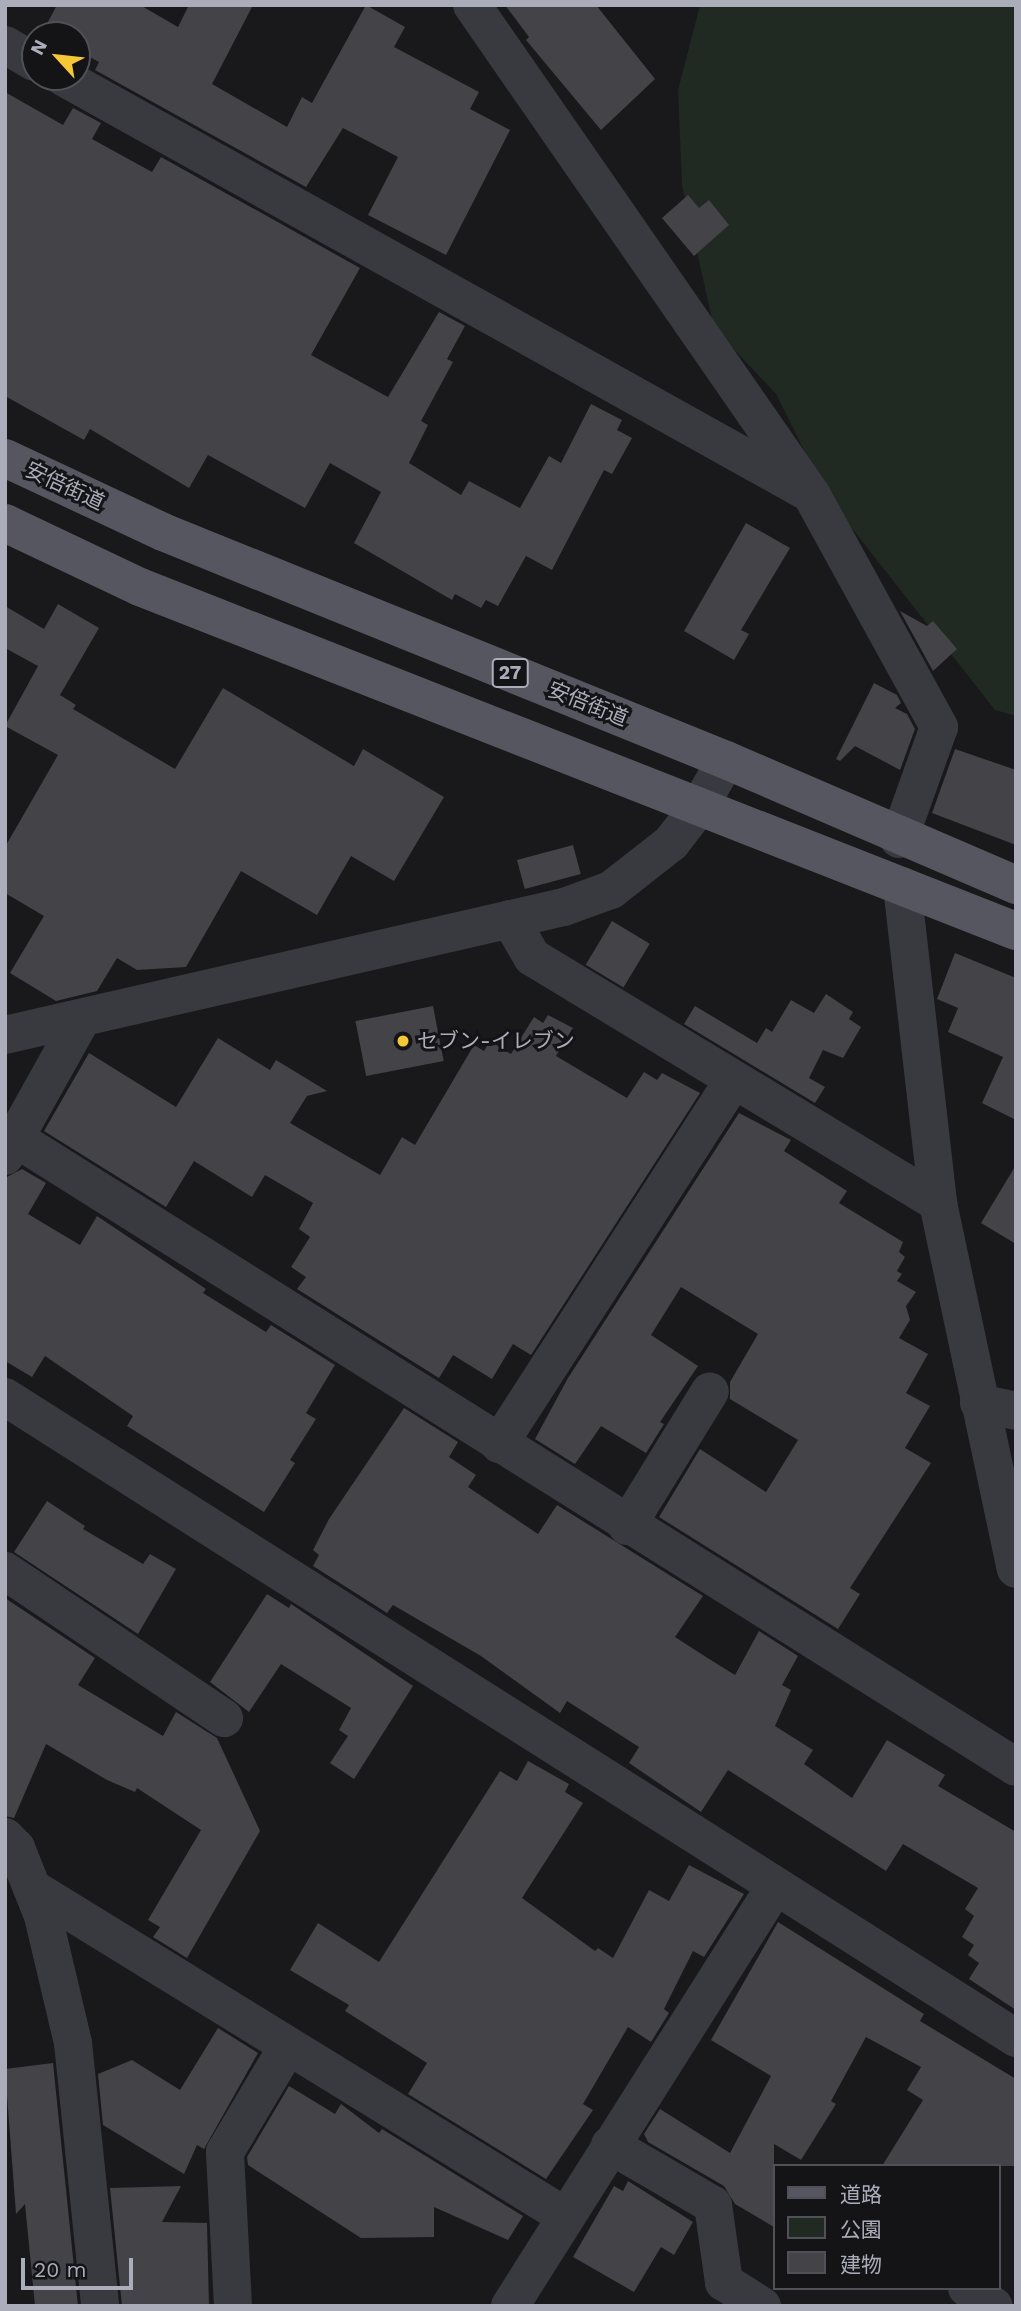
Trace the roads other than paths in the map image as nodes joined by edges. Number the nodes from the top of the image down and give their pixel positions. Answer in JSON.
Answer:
{"nodes":[{"id":1,"x":472,"y":5,"type":"edge"},
{"id":2,"x":5,"y":45,"type":"edge"},
{"id":3,"x":21,"y":54,"type":"edge"},
{"id":4,"x":87,"y":91,"type":"edge"},
{"id":5,"x":5,"y":458,"type":"edge"},
{"id":6,"x":811,"y":494,"type":"junction"},
{"id":7,"x":5,"y":523,"type":"edge"},
{"id":8,"x":726,"y":760,"type":"junction"},
{"id":9,"x":699,"y":807,"type":"junction"},
{"id":10,"x":899,"y":839,"type":"junction"},
{"id":11,"x":902,"y":886,"type":"junction"},
{"id":12,"x":1016,"y":886,"type":"edge"},
{"id":13,"x":510,"y":919,"type":"junction"},
{"id":14,"x":1016,"y":931,"type":"edge"},
{"id":15,"x":82,"y":1018,"type":"junction"},
{"id":16,"x":5,"y":1035,"type":"edge"},
{"id":17,"x":734,"y":1080,"type":"junction"},
{"id":18,"x":10,"y":1147,"type":"edge"},
{"id":19,"x":938,"y":1203,"type":"junction"},
{"id":20,"x":710,"y":1391,"type":"dead end"},
{"id":21,"x":5,"y":1397,"type":"edge"},
{"id":22,"x":979,"y":1403,"type":"junction"},
{"id":23,"x":1016,"y":1411,"type":"edge"},
{"id":24,"x":499,"y":1444,"type":"junction"},
{"id":25,"x":627,"y":1526,"type":"junction"},
{"id":26,"x":1016,"y":1569,"type":"edge"},
{"id":27,"x":5,"y":1571,"type":"edge"},
{"id":28,"x":224,"y":1718,"type":"dead end"},
{"id":29,"x":1016,"y":1767,"type":"edge"},
{"id":30,"x":5,"y":1836,"type":"edge"},
{"id":31,"x":32,"y":1888,"type":"junction"},
{"id":32,"x":774,"y":1888,"type":"junction"},
{"id":33,"x":1016,"y":2038,"type":"edge"},
{"id":34,"x":288,"y":2046,"type":"junction"},
{"id":35,"x":610,"y":2144,"type":"junction"},
{"id":36,"x":565,"y":2216,"type":"junction"},
{"id":37,"x":970,"y":2290,"type":"edge"},
{"id":38,"x":100,"y":2306,"type":"edge"},
{"id":39,"x":233,"y":2306,"type":"edge"},
{"id":40,"x":510,"y":2306,"type":"edge"},
{"id":41,"x":762,"y":2306,"type":"edge"},
{"id":42,"x":994,"y":2306,"type":"edge"}],
"edges":[{"from":1,"to":6,"type":"street"},
{"from":2,"to":3,"type":"street"},
{"from":4,"to":6,"type":"street"},
{"from":5,"to":8,"type":"main road","name":"安倍街道","number":"27"},
{"from":6,"to":10,"type":"street"},
{"from":7,"to":9,"type":"main road"},
{"from":8,"to":9,"type":"street"},
{"from":8,"to":10,"type":"main road","name":"安倍街道","number":"27"},
{"from":9,"to":11,"type":"main road"},
{"from":9,"to":13,"type":"street"},
{"from":10,"to":12,"type":"main road","name":"安倍街道","number":"27"},
{"from":11,"to":14,"type":"main road"},
{"from":11,"to":19,"type":"street"},
{"from":13,"to":15,"type":"street"},
{"from":13,"to":17,"type":"street"},
{"from":15,"to":16,"type":"street"},
{"from":15,"to":18,"type":"street"},
{"from":17,"to":19,"type":"street"},
{"from":17,"to":24,"type":"street"},
{"from":18,"to":24,"type":"street"},
{"from":19,"to":22,"type":"street"},
{"from":20,"to":25,"type":"street"},
{"from":21,"to":32,"type":"street"},
{"from":22,"to":23,"type":"street"},
{"from":22,"to":26,"type":"street"},
{"from":24,"to":25,"type":"street"},
{"from":25,"to":29,"type":"street"},
{"from":27,"to":28,"type":"street"},
{"from":30,"to":31,"type":"street"},
{"from":31,"to":34,"type":"street"},
{"from":31,"to":38,"type":"street"},
{"from":32,"to":33,"type":"street"},
{"from":32,"to":35,"type":"street"},
{"from":34,"to":36,"type":"street"},
{"from":34,"to":39,"type":"street"},
{"from":35,"to":36,"type":"street"},
{"from":35,"to":41,"type":"street"},
{"from":36,"to":40,"type":"street"},
{"from":37,"to":42,"type":"street"}]}
